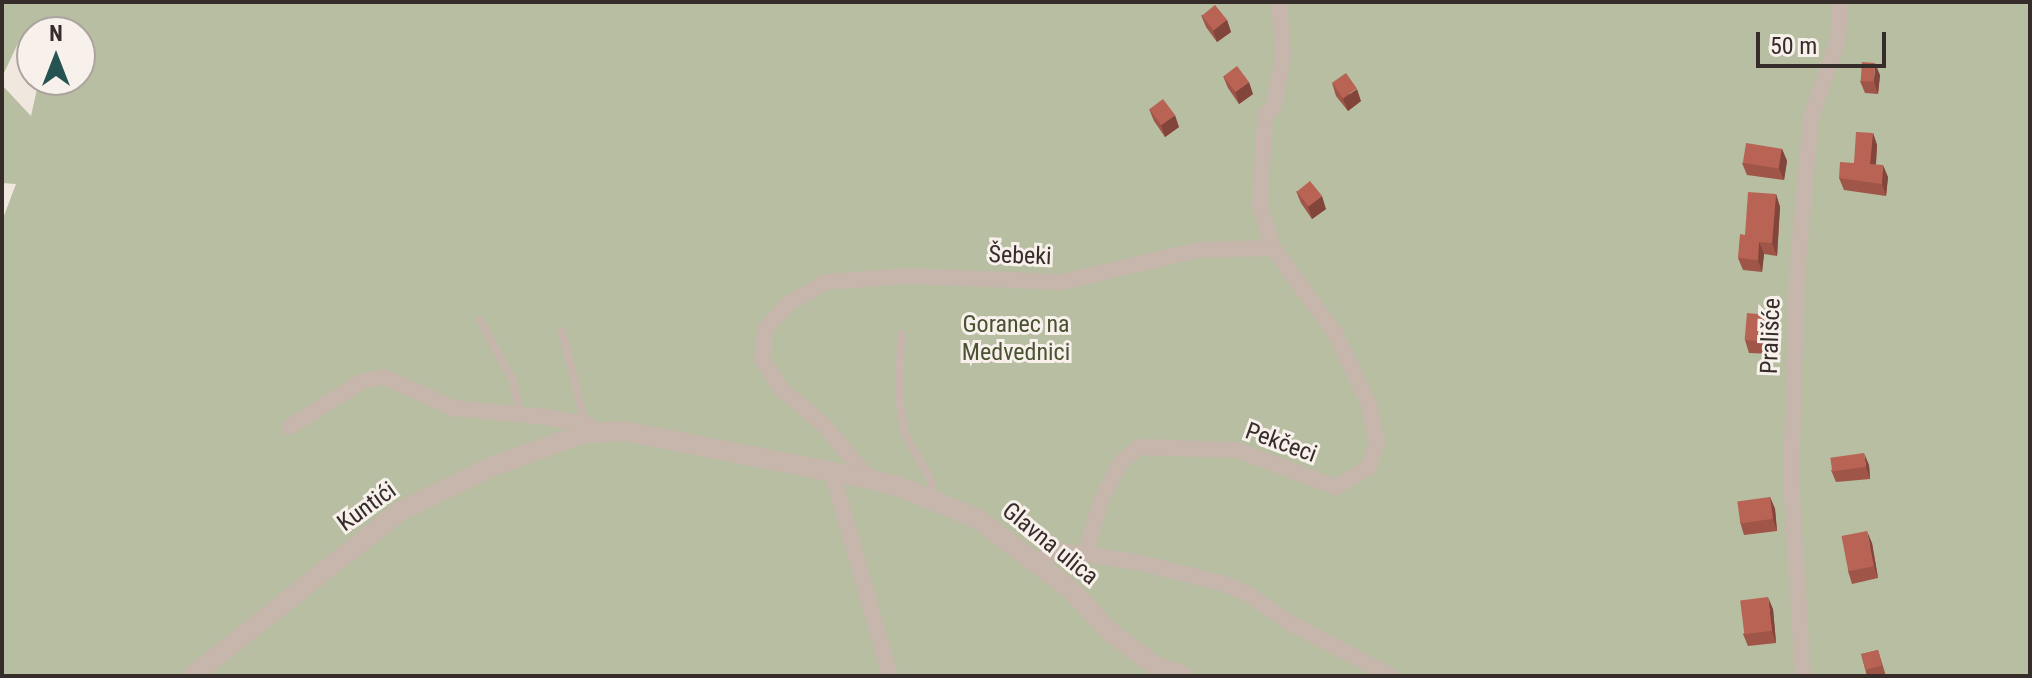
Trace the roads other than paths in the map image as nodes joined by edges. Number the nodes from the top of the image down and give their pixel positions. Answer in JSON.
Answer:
{"nodes":[{"id":1,"x":1279,"y":2,"type":"edge"},
{"id":2,"x":1840,"y":2,"type":"edge"},
{"id":3,"x":1273,"y":248,"type":"junction"},
{"id":4,"x":480,"y":320,"type":"dead end"},
{"id":5,"x":562,"y":331,"type":"dead end"},
{"id":6,"x":901,"y":334,"type":"dead end"},
{"id":7,"x":520,"y":415,"type":"junction"},
{"id":8,"x":289,"y":427,"type":"dead end"},
{"id":9,"x":592,"y":428,"type":"junction"},
{"id":10,"x":832,"y":472,"type":"junction"},
{"id":11,"x":869,"y":479,"type":"junction"},
{"id":12,"x":933,"y":501,"type":"junction"},
{"id":13,"x":1085,"y":554,"type":"junction"},
{"id":14,"x":1035,"y":562,"type":"junction"},
{"id":15,"x":192,"y":676,"type":"edge"},
{"id":16,"x":890,"y":676,"type":"edge"},
{"id":17,"x":1183,"y":676,"type":"edge"},
{"id":18,"x":1391,"y":676,"type":"edge"},
{"id":19,"x":1803,"y":676,"type":"edge"}],
"edges":[{"from":1,"to":3,"type":"street"},
{"from":2,"to":19,"type":"street","name":"Prališće"},
{"from":3,"to":11,"type":"street","name":"Šebeki"},
{"from":3,"to":13,"type":"street","name":"Pekčeci"},
{"from":4,"to":7,"type":"lane"},
{"from":5,"to":9,"type":"lane"},
{"from":6,"to":12,"type":"lane"},
{"from":7,"to":8,"type":"street","name":"Kuntići"},
{"from":7,"to":9,"type":"street","name":"Kuntići"},
{"from":9,"to":10,"type":"street","name":"Kuntići"},
{"from":9,"to":15,"type":"street","name":"Kuntići"},
{"from":10,"to":11,"type":"street","name":"Kuntići"},
{"from":10,"to":16,"type":"street"},
{"from":11,"to":12,"type":"street","name":"Glavna ulica"},
{"from":12,"to":14,"type":"street","name":"Glavna ulica"},
{"from":13,"to":14,"type":"street"},
{"from":13,"to":18,"type":"street"},
{"from":14,"to":17,"type":"street","name":"Glavna ulica"}]}
